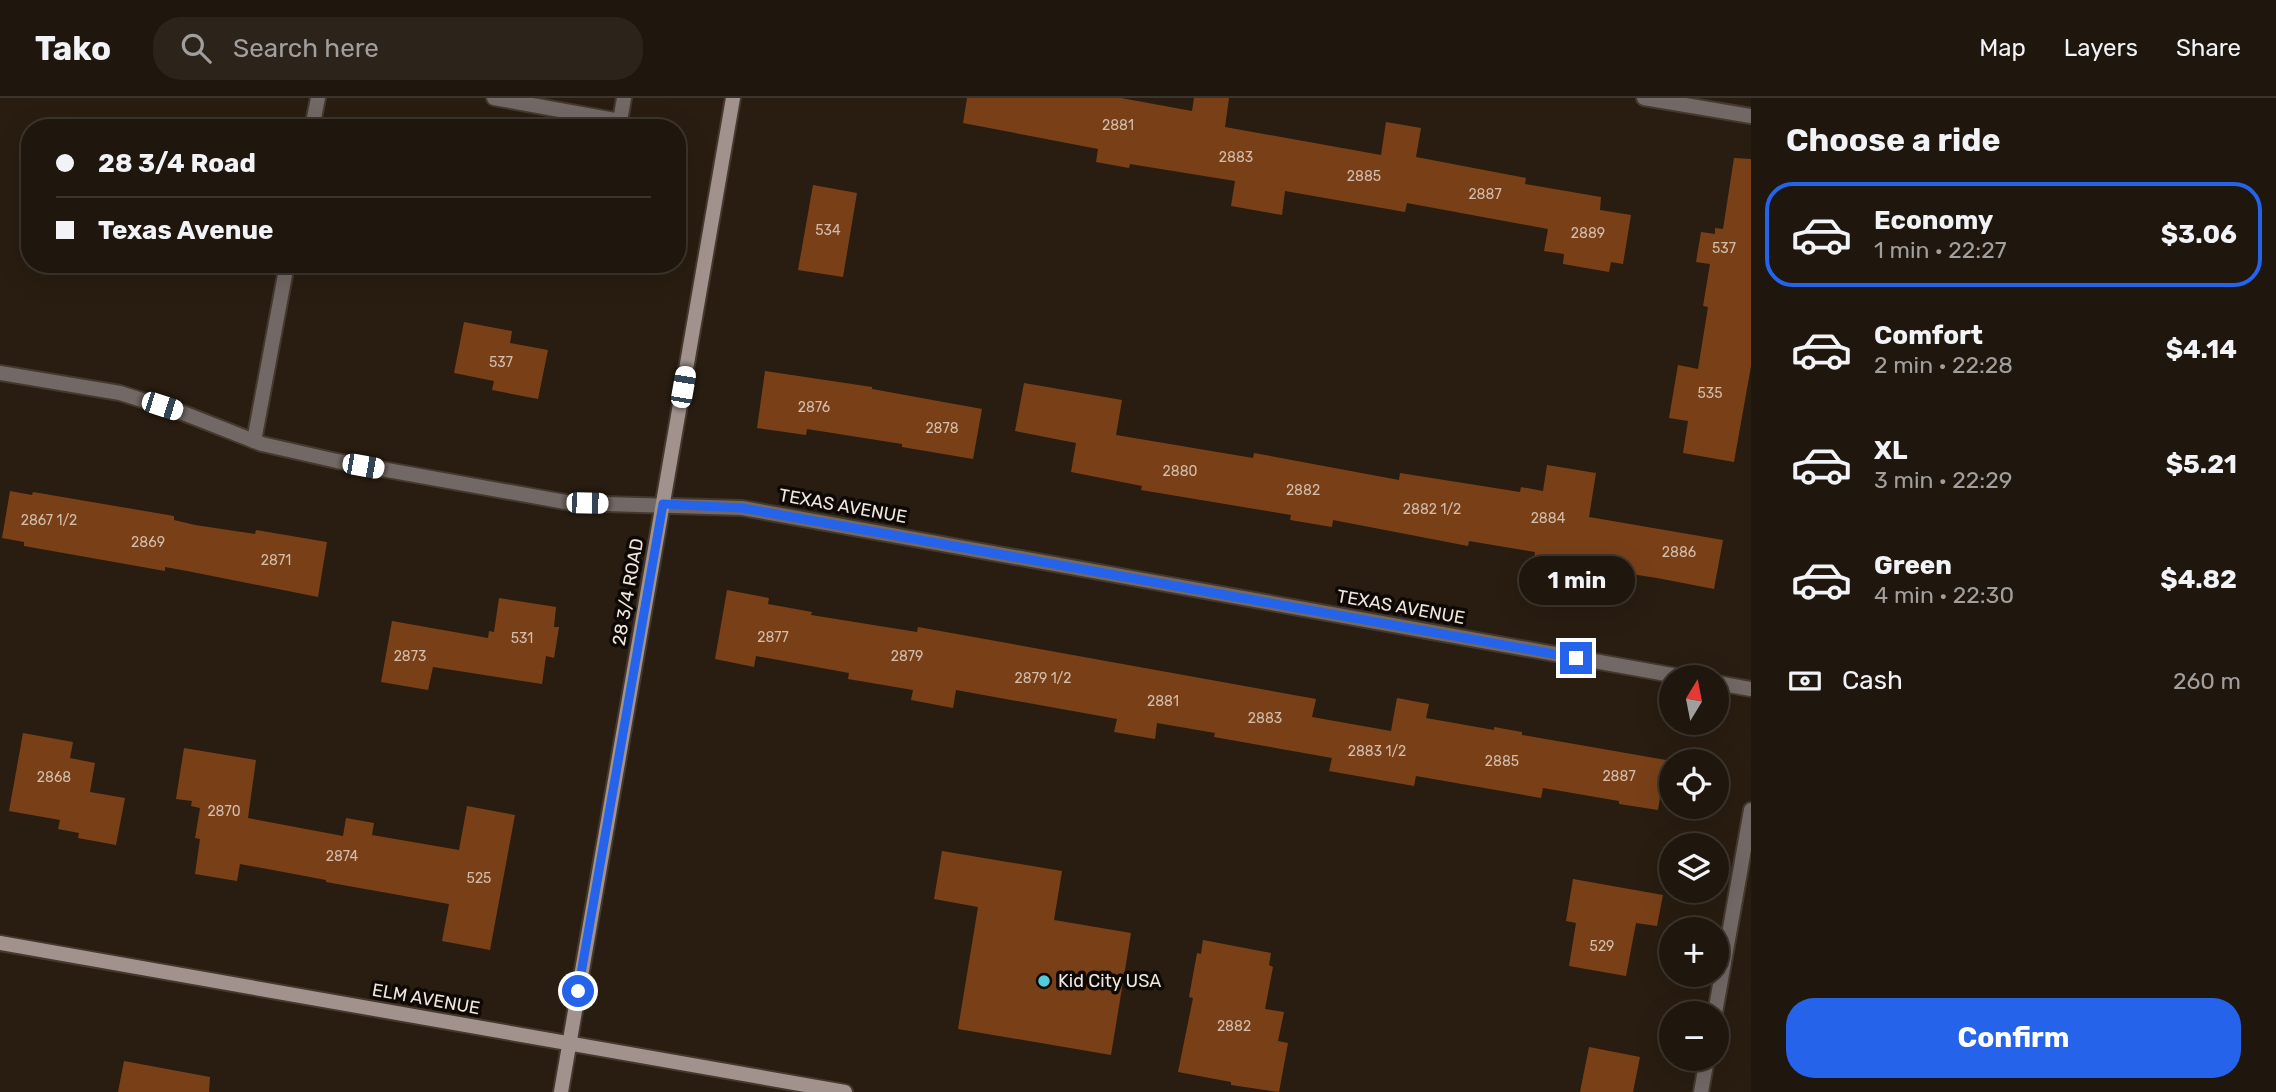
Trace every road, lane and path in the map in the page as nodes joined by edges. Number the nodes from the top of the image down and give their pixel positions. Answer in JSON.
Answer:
{"nodes":[{"id":1,"x":318,"y":98,"type":"edge"},
{"id":2,"x":494,"y":98,"type":"edge"},
{"id":3,"x":624,"y":98,"type":"edge"},
{"id":4,"x":733,"y":98,"type":"edge"},
{"id":5,"x":1644,"y":98,"type":"edge"},
{"id":6,"x":1751,"y":117,"type":"edge"},
{"id":7,"x":314,"y":119,"type":"edge"},
{"id":8,"x":609,"y":119,"type":"edge"},
{"id":9,"x":620,"y":119,"type":"edge"},
{"id":10,"x":285,"y":273,"type":"edge"},
{"id":11,"x":0,"y":373,"type":"edge"},
{"id":12,"x":254,"y":441,"type":"junction"},
{"id":13,"x":663,"y":504,"type":"junction"},
{"id":14,"x":1659,"y":673,"type":"edge"},
{"id":15,"x":1729,"y":685,"type":"edge"},
{"id":16,"x":1751,"y":689,"type":"edge"},
{"id":17,"x":1751,"y":810,"type":"edge"},
{"id":18,"x":0,"y":943,"type":"edge"},
{"id":19,"x":1717,"y":1001,"type":"edge"},
{"id":20,"x":569,"y":1043,"type":"junction"},
{"id":21,"x":1705,"y":1071,"type":"edge"},
{"id":22,"x":561,"y":1092,"type":"edge"},
{"id":23,"x":845,"y":1092,"type":"edge"},
{"id":24,"x":1701,"y":1092,"type":"edge"}],
"edges":[{"from":1,"to":7,"type":"street"},
{"from":2,"to":8,"type":"street"},
{"from":3,"to":9,"type":"street"},
{"from":4,"to":13,"type":"street","name":"28 3/4 ROAD"},
{"from":5,"to":6,"type":"street"},
{"from":10,"to":12,"type":"street"},
{"from":11,"to":12,"type":"street","name":"TEXAS AVENUE"},
{"from":12,"to":13,"type":"street","name":"TEXAS AVENUE"},
{"from":13,"to":14,"type":"street","name":"TEXAS AVENUE"},
{"from":13,"to":20,"type":"street","name":"28 3/4 ROAD"},
{"from":15,"to":16,"type":"street"},
{"from":17,"to":19,"type":"street"},
{"from":18,"to":20,"type":"street","name":"ELM AVENUE"},
{"from":20,"to":22,"type":"street","name":"28 3/4 ROAD"},
{"from":20,"to":23,"type":"street","name":"ELM AVENUE"},
{"from":21,"to":24,"type":"street"}]}
